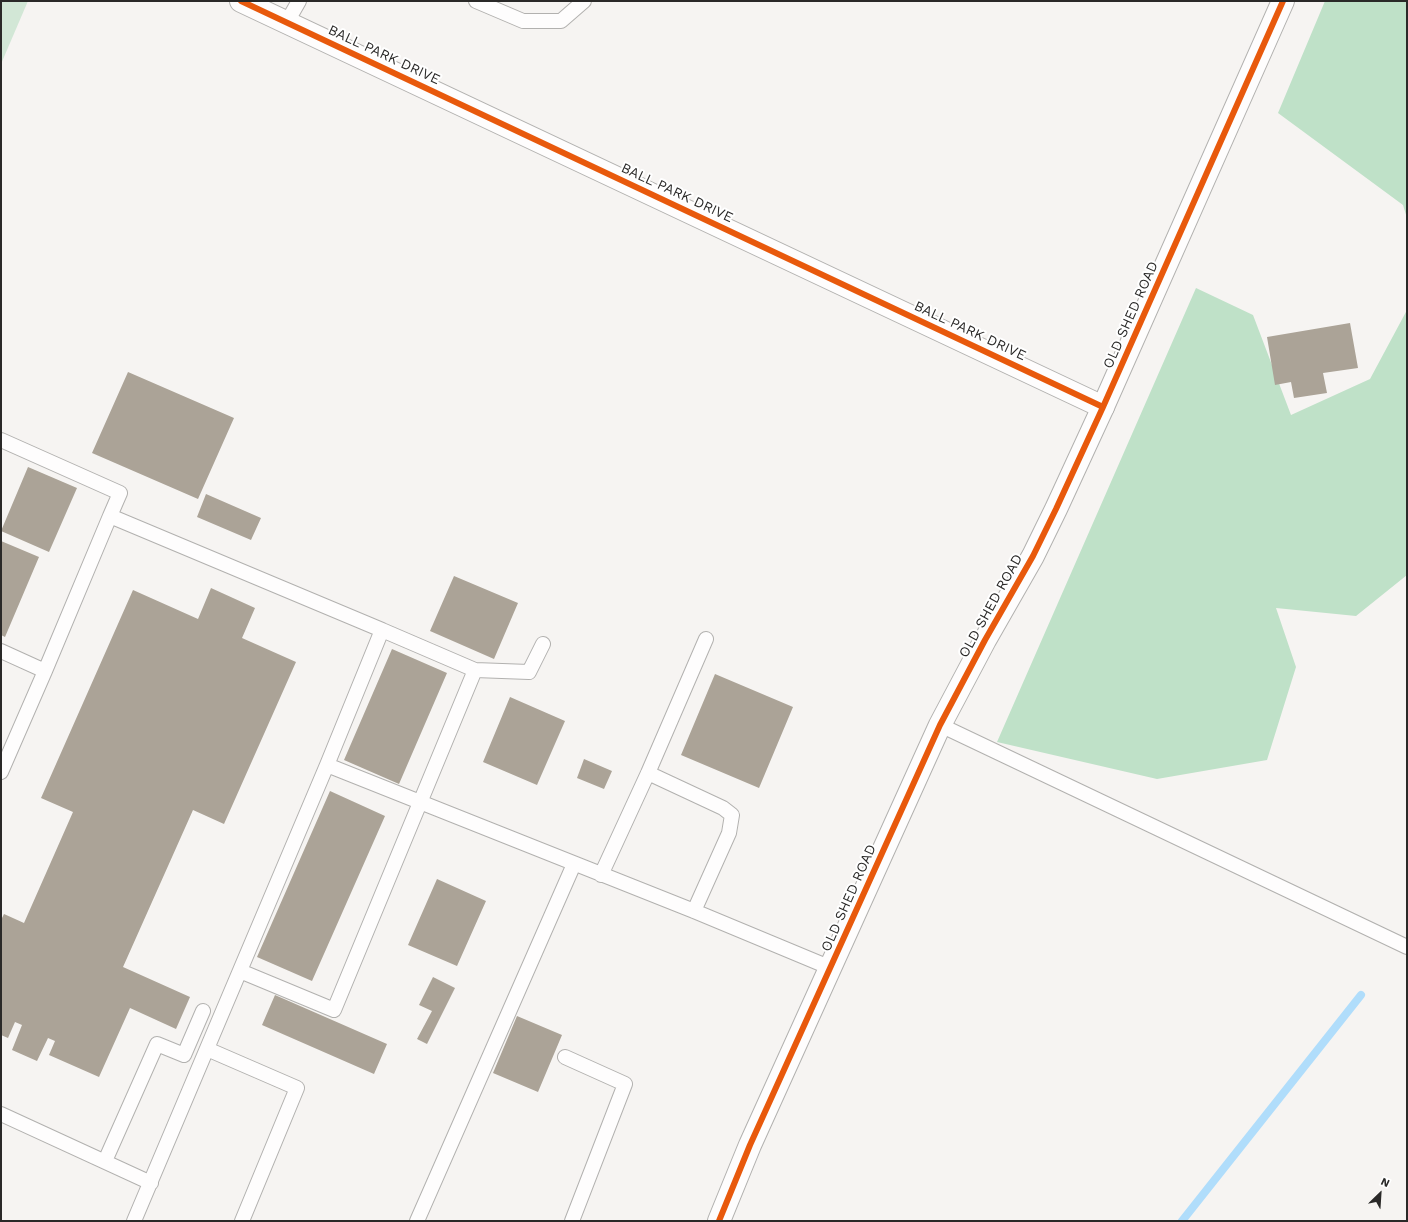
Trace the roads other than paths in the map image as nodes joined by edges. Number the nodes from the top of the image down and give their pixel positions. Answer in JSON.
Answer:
{"nodes":[{"id":1,"x":242,"y":1,"type":"edge"},
{"id":2,"x":299,"y":1,"type":"edge"},
{"id":3,"x":476,"y":1,"type":"edge"},
{"id":4,"x":584,"y":1,"type":"edge"},
{"id":5,"x":1283,"y":1,"type":"edge"},
{"id":6,"x":287,"y":22,"type":"junction"},
{"id":7,"x":1103,"y":407,"type":"junction"},
{"id":8,"x":1,"y":440,"type":"edge"},
{"id":9,"x":110,"y":516,"type":"junction"},
{"id":10,"x":382,"y":630,"type":"junction"},
{"id":11,"x":706,"y":639,"type":"dead end"},
{"id":12,"x":543,"y":644,"type":"dead end"},
{"id":13,"x":1,"y":651,"type":"edge"},
{"id":14,"x":475,"y":670,"type":"junction"},
{"id":15,"x":45,"y":671,"type":"junction"},
{"id":16,"x":940,"y":725,"type":"junction"},
{"id":17,"x":327,"y":765,"type":"junction"},
{"id":18,"x":1,"y":772,"type":"edge"},
{"id":19,"x":648,"y":773,"type":"junction"},
{"id":20,"x":420,"y":802,"type":"junction"},
{"id":21,"x":574,"y":864,"type":"junction"},
{"id":22,"x":601,"y":875,"type":"junction"},
{"id":23,"x":694,"y":912,"type":"junction"},
{"id":24,"x":1407,"y":947,"type":"edge"},
{"id":25,"x":831,"y":968,"type":"junction"},
{"id":26,"x":240,"y":971,"type":"junction"},
{"id":27,"x":203,"y":1011,"type":"dead end"},
{"id":28,"x":207,"y":1049,"type":"junction"},
{"id":29,"x":564,"y":1057,"type":"dead end"},
{"id":30,"x":1,"y":1114,"type":"edge"},
{"id":31,"x":105,"y":1161,"type":"junction"},
{"id":32,"x":151,"y":1183,"type":"junction"},
{"id":33,"x":134,"y":1221,"type":"edge"},
{"id":34,"x":242,"y":1221,"type":"edge"},
{"id":35,"x":417,"y":1221,"type":"edge"},
{"id":36,"x":572,"y":1221,"type":"edge"},
{"id":37,"x":719,"y":1221,"type":"edge"}],
"edges":[{"from":1,"to":6,"type":"street","name":"BALL PARK DRIVE"},
{"from":2,"to":6,"type":"lane"},
{"from":3,"to":4,"type":"lane"},
{"from":5,"to":7,"type":"street","name":"OLD SHED ROAD"},
{"from":6,"to":7,"type":"street","name":"BALL PARK DRIVE"},
{"from":7,"to":16,"type":"street","name":"OLD SHED ROAD"},
{"from":8,"to":9,"type":"lane"},
{"from":9,"to":10,"type":"lane"},
{"from":9,"to":15,"type":"lane"},
{"from":10,"to":14,"type":"lane"},
{"from":10,"to":17,"type":"lane"},
{"from":11,"to":19,"type":"lane"},
{"from":12,"to":14,"type":"lane"},
{"from":13,"to":15,"type":"lane"},
{"from":14,"to":20,"type":"lane"},
{"from":15,"to":18,"type":"lane"},
{"from":16,"to":24,"type":"lane"},
{"from":16,"to":25,"type":"street","name":"OLD SHED ROAD"},
{"from":17,"to":20,"type":"lane"},
{"from":17,"to":26,"type":"lane"},
{"from":19,"to":22,"type":"lane"},
{"from":19,"to":23,"type":"lane"},
{"from":20,"to":21,"type":"lane"},
{"from":20,"to":26,"type":"lane"},
{"from":21,"to":22,"type":"lane"},
{"from":21,"to":35,"type":"lane"},
{"from":22,"to":23,"type":"lane"},
{"from":23,"to":25,"type":"lane"},
{"from":25,"to":37,"type":"street","name":"OLD SHED ROAD"},
{"from":26,"to":28,"type":"lane"},
{"from":27,"to":31,"type":"lane"},
{"from":28,"to":32,"type":"lane"},
{"from":28,"to":34,"type":"lane"},
{"from":29,"to":36,"type":"lane"},
{"from":30,"to":31,"type":"lane"},
{"from":31,"to":32,"type":"lane"},
{"from":32,"to":33,"type":"lane"}]}
